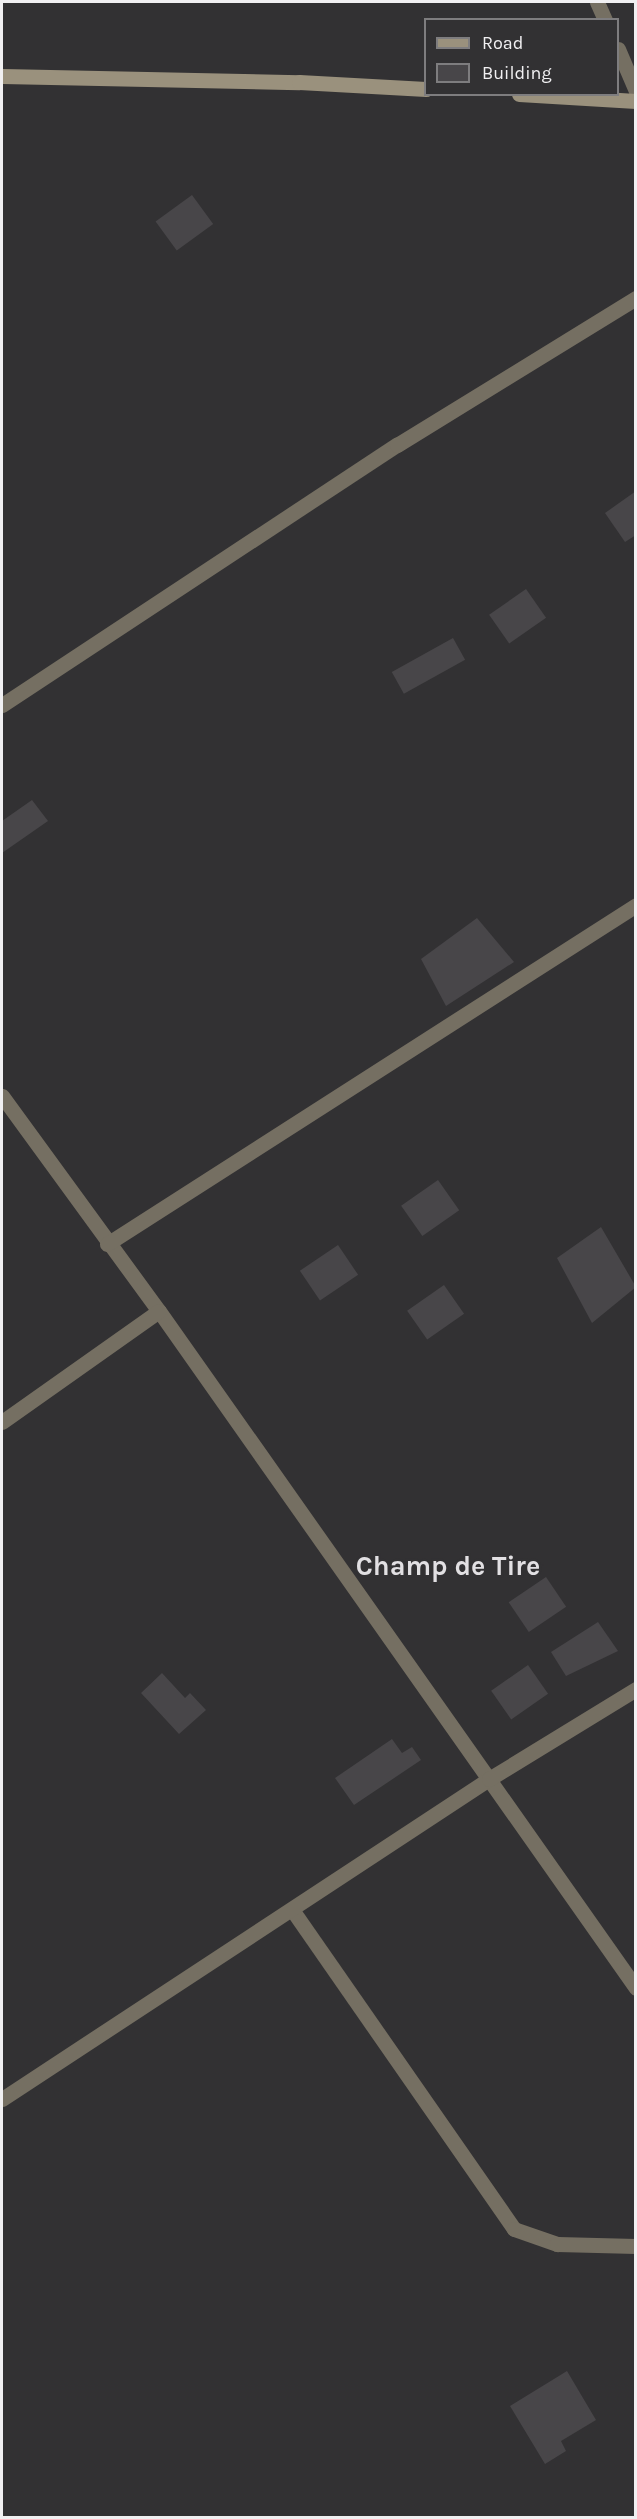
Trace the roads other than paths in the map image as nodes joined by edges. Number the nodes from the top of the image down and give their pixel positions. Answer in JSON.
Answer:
{"nodes":[{"id":1,"x":597,"y":2,"type":"edge"},
{"id":2,"x":604,"y":18,"type":"edge"},
{"id":3,"x":619,"y":51,"type":"edge"},
{"id":4,"x":2,"y":76,"type":"edge"},
{"id":5,"x":424,"y":89,"type":"edge"},
{"id":6,"x":636,"y":91,"type":"edge"},
{"id":7,"x":552,"y":96,"type":"edge"},
{"id":8,"x":636,"y":101,"type":"edge"},
{"id":9,"x":636,"y":298,"type":"edge"},
{"id":10,"x":2,"y":705,"type":"edge"},
{"id":11,"x":636,"y":905,"type":"edge"},
{"id":12,"x":2,"y":1096,"type":"edge"},
{"id":13,"x":107,"y":1244,"type":"junction"},
{"id":14,"x":159,"y":1311,"type":"junction"},
{"id":15,"x":2,"y":1422,"type":"edge"},
{"id":16,"x":636,"y":1689,"type":"edge"},
{"id":17,"x":489,"y":1779,"type":"junction"},
{"id":18,"x":293,"y":1911,"type":"junction"},
{"id":19,"x":636,"y":1989,"type":"edge"},
{"id":20,"x":2,"y":2099,"type":"edge"},
{"id":21,"x":636,"y":2246,"type":"edge"}],
"edges":[{"from":1,"to":2,"type":"street"},
{"from":3,"to":6,"type":"street"},
{"from":4,"to":5,"type":"main road"},
{"from":7,"to":8,"type":"main road"},
{"from":9,"to":10,"type":"street"},
{"from":11,"to":13,"type":"street"},
{"from":12,"to":13,"type":"street"},
{"from":13,"to":14,"type":"street"},
{"from":14,"to":15,"type":"street"},
{"from":14,"to":17,"type":"street"},
{"from":16,"to":17,"type":"street"},
{"from":17,"to":18,"type":"street"},
{"from":17,"to":19,"type":"street"},
{"from":18,"to":20,"type":"street"},
{"from":18,"to":21,"type":"street"}]}
